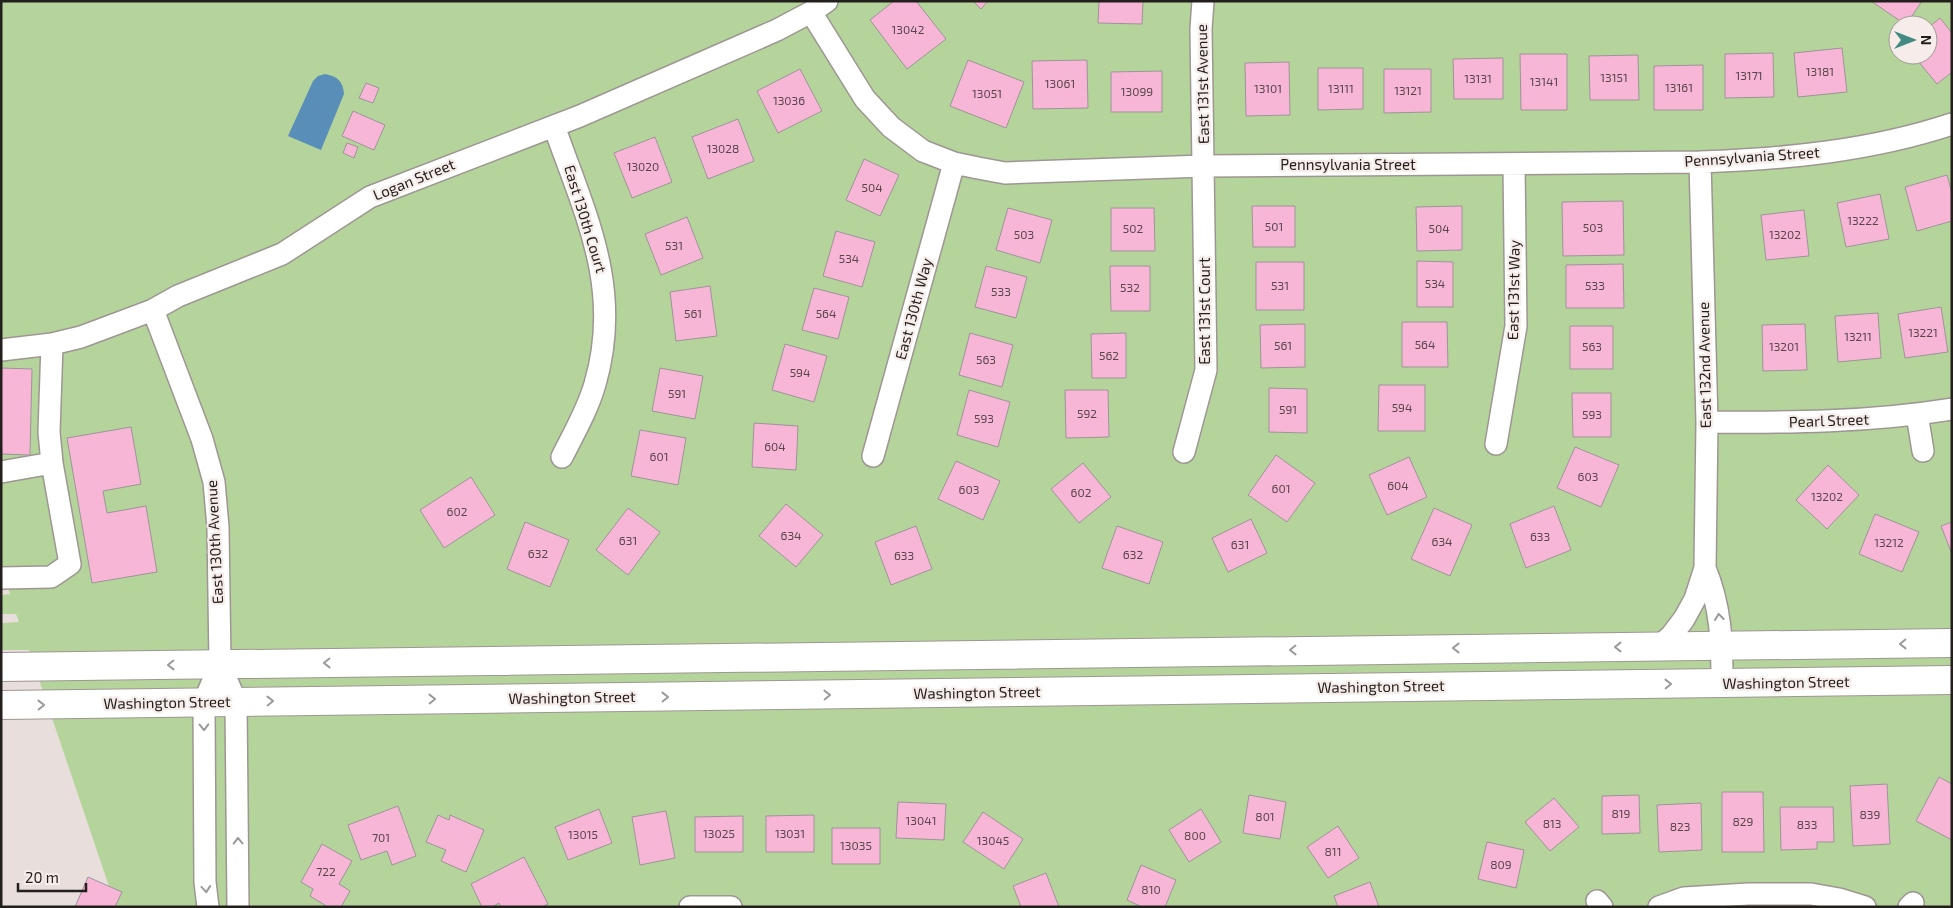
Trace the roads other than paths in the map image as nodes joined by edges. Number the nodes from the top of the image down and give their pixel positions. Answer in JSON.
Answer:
{"nodes":[{"id":1,"x":1202,"y":1,"type":"edge"},
{"id":2,"x":819,"y":7,"type":"edge"},
{"id":3,"x":1952,"y":124,"type":"edge"},
{"id":4,"x":554,"y":126,"type":"junction"},
{"id":5,"x":1700,"y":162,"type":"junction"},
{"id":6,"x":954,"y":163,"type":"junction"},
{"id":7,"x":1514,"y":164,"type":"junction"},
{"id":8,"x":1204,"y":166,"type":"junction"},
{"id":9,"x":153,"y":310,"type":"junction"},
{"id":10,"x":52,"y":344,"type":"junction"},
{"id":11,"x":1,"y":350,"type":"edge"},
{"id":12,"x":1952,"y":409,"type":"edge"},
{"id":13,"x":1917,"y":414,"type":"junction"},
{"id":14,"x":1706,"y":422,"type":"junction"},
{"id":15,"x":1496,"y":444,"type":"dead end"},
{"id":16,"x":1923,"y":451,"type":"dead end"},
{"id":17,"x":1184,"y":452,"type":"dead end"},
{"id":18,"x":873,"y":456,"type":"dead end"},
{"id":19,"x":562,"y":457,"type":"dead end"},
{"id":20,"x":52,"y":463,"type":"junction"},
{"id":21,"x":1,"y":472,"type":"edge"},
{"id":22,"x":1705,"y":568,"type":"junction"},
{"id":23,"x":1,"y":578,"type":"edge"},
{"id":24,"x":1952,"y":643,"type":"edge"},
{"id":25,"x":1722,"y":646,"type":"junction"},
{"id":26,"x":1658,"y":647,"type":"junction"},
{"id":27,"x":220,"y":664,"type":"junction"},
{"id":28,"x":1,"y":667,"type":"edge"},
{"id":29,"x":1952,"y":680,"type":"edge"},
{"id":30,"x":1722,"y":683,"type":"junction"},
{"id":31,"x":204,"y":702,"type":"junction"},
{"id":32,"x":236,"y":702,"type":"junction"},
{"id":33,"x":1,"y":705,"type":"edge"},
{"id":34,"x":208,"y":907,"type":"edge"},
{"id":35,"x":238,"y":907,"type":"edge"},
{"id":36,"x":690,"y":907,"type":"edge"},
{"id":37,"x":731,"y":907,"type":"edge"},
{"id":38,"x":1659,"y":907,"type":"edge"},
{"id":39,"x":1865,"y":907,"type":"edge"}],
"edges":[{"from":1,"to":8,"type":"street","name":"East 131st Avenue"},
{"from":2,"to":4,"type":"street","name":"Logan Street"},
{"from":2,"to":6,"type":"street","name":"Pennsylvania Street"},
{"from":3,"to":5,"type":"street","name":"Pennsylvania Street"},
{"from":4,"to":9,"type":"street","name":"Logan Street"},
{"from":4,"to":19,"type":"street","name":"East 130th Court"},
{"from":5,"to":7,"type":"street","name":"Pennsylvania Street"},
{"from":5,"to":14,"type":"street","name":"East 132nd Avenue"},
{"from":6,"to":8,"type":"street","name":"Pennsylvania Street"},
{"from":6,"to":18,"type":"street","name":"East 130th Way"},
{"from":7,"to":8,"type":"street","name":"Pennsylvania Street"},
{"from":7,"to":15,"type":"street","name":"East 131st Way"},
{"from":8,"to":17,"type":"street","name":"East 131st Court"},
{"from":9,"to":10,"type":"street","name":"Logan Street"},
{"from":9,"to":27,"type":"street","name":"East 130th Avenue"},
{"from":10,"to":11,"type":"street","name":"Logan Street"},
{"from":10,"to":20,"type":"street"},
{"from":12,"to":13,"type":"street","name":"Pearl Street"},
{"from":13,"to":14,"type":"street","name":"Pearl Street"},
{"from":13,"to":16,"type":"street"},
{"from":14,"to":22,"type":"street","name":"East 132nd Avenue"},
{"from":20,"to":21,"type":"street"},
{"from":20,"to":23,"type":"street"},
{"from":25,"to":22,"type":"street","name":"East 132nd Avenue","one_way":true},
{"from":22,"to":26,"type":"street","name":"East 132nd Avenue"},
{"from":24,"to":25,"type":"main road","one_way":true},
{"from":25,"to":26,"type":"main road"},
{"from":25,"to":30,"type":"street","name":"East 132nd Avenue"},
{"from":26,"to":27,"type":"main road","one_way":true},
{"from":27,"to":28,"type":"main road","one_way":true},
{"from":27,"to":31,"type":"street","name":"East 130th Avenue"},
{"from":27,"to":32,"type":"street","name":"East 130th Avenue"},
{"from":29,"to":30,"type":"main road","name":"Washington Street"},
{"from":32,"to":30,"type":"main road","name":"Washington Street","one_way":true},
{"from":31,"to":32,"type":"main road","name":"Washington Street"},
{"from":33,"to":31,"type":"main road","name":"Washington Street","one_way":true},
{"from":31,"to":34,"type":"street","name":"East 130th Avenue","one_way":true},
{"from":35,"to":32,"type":"street","name":"East 130th Avenue","one_way":true},
{"from":36,"to":37,"type":"street"},
{"from":38,"to":39,"type":"street"}]}
